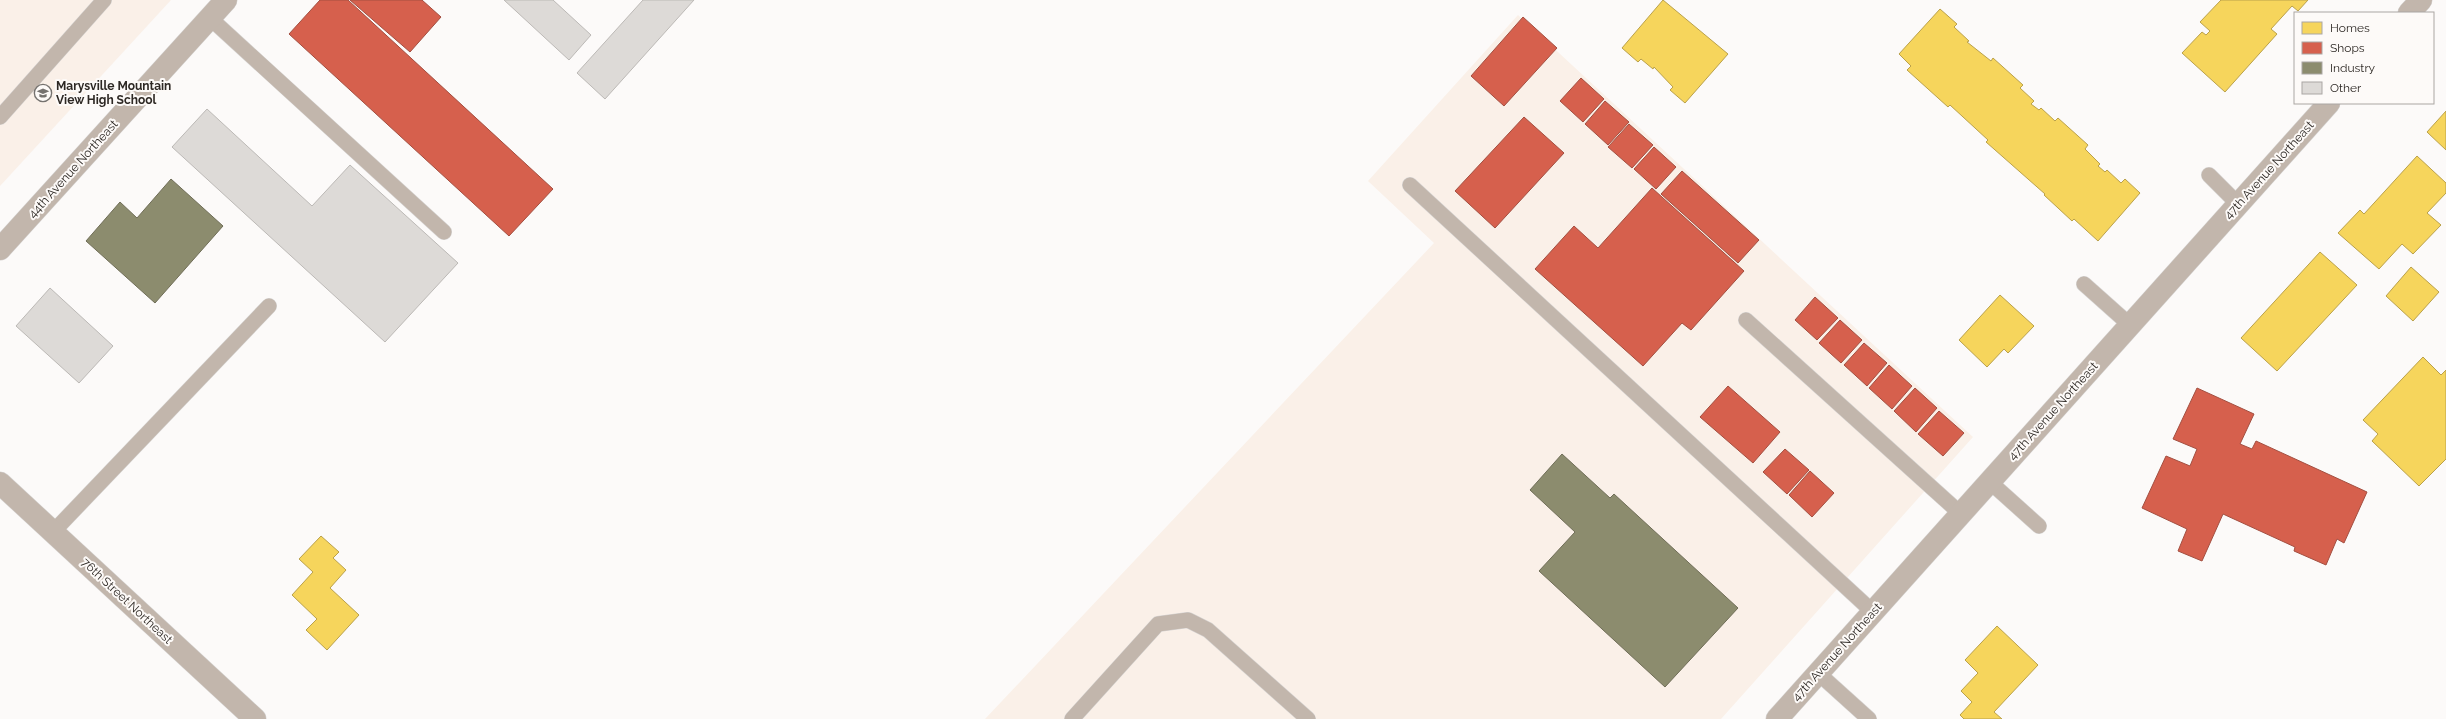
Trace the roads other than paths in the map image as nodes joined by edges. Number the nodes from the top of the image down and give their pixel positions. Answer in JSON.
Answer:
{"nodes":[{"id":1,"x":104,"y":0,"type":"edge"},
{"id":2,"x":226,"y":0,"type":"edge"},
{"id":3,"x":2421,"y":0,"type":"edge"},
{"id":4,"x":2410,"y":12,"type":"edge"},
{"id":5,"x":210,"y":18,"type":"junction"},
{"id":6,"x":2328,"y":104,"type":"edge"},
{"id":7,"x":0,"y":117,"type":"edge"},
{"id":8,"x":2209,"y":175,"type":"dead end"},
{"id":9,"x":1410,"y":185,"type":"dead end"},
{"id":10,"x":2238,"y":204,"type":"junction"},
{"id":11,"x":444,"y":232,"type":"dead end"},
{"id":12,"x":0,"y":249,"type":"edge"},
{"id":13,"x":2084,"y":284,"type":"dead end"},
{"id":14,"x":269,"y":306,"type":"dead end"},
{"id":15,"x":1746,"y":320,"type":"dead end"},
{"id":16,"x":2130,"y":325,"type":"junction"},
{"id":17,"x":1990,"y":482,"type":"junction"},
{"id":18,"x":0,"y":483,"type":"edge"},
{"id":19,"x":1961,"y":514,"type":"junction"},
{"id":20,"x":2039,"y":526,"type":"dead end"},
{"id":21,"x":53,"y":532,"type":"junction"},
{"id":22,"x":1873,"y":612,"type":"junction"},
{"id":23,"x":1818,"y":673,"type":"junction"},
{"id":24,"x":255,"y":719,"type":"edge"},
{"id":25,"x":1072,"y":719,"type":"edge"},
{"id":26,"x":1308,"y":719,"type":"edge"},
{"id":27,"x":1777,"y":719,"type":"edge"},
{"id":28,"x":1869,"y":719,"type":"edge"}],
"edges":[{"from":1,"to":7,"type":"lane"},
{"from":2,"to":5,"type":"street","name":"44th Avenue Northeast"},
{"from":3,"to":4,"type":"street"},
{"from":5,"to":11,"type":"lane"},
{"from":5,"to":12,"type":"street","name":"44th Avenue Northeast"},
{"from":6,"to":10,"type":"street","name":"47th Avenue Northeast"},
{"from":8,"to":10,"type":"lane"},
{"from":9,"to":22,"type":"lane"},
{"from":10,"to":16,"type":"street","name":"47th Avenue Northeast"},
{"from":13,"to":16,"type":"lane"},
{"from":14,"to":21,"type":"lane"},
{"from":15,"to":19,"type":"lane"},
{"from":16,"to":17,"type":"street","name":"47th Avenue Northeast"},
{"from":17,"to":19,"type":"street","name":"47th Avenue Northeast"},
{"from":17,"to":20,"type":"lane"},
{"from":18,"to":21,"type":"street","name":"76th Street Northeast"},
{"from":19,"to":22,"type":"street","name":"47th Avenue Northeast"},
{"from":21,"to":24,"type":"street","name":"76th Street Northeast"},
{"from":22,"to":23,"type":"street","name":"47th Avenue Northeast"},
{"from":23,"to":27,"type":"street","name":"47th Avenue Northeast"},
{"from":23,"to":28,"type":"lane"},
{"from":25,"to":26,"type":"lane"}]}
